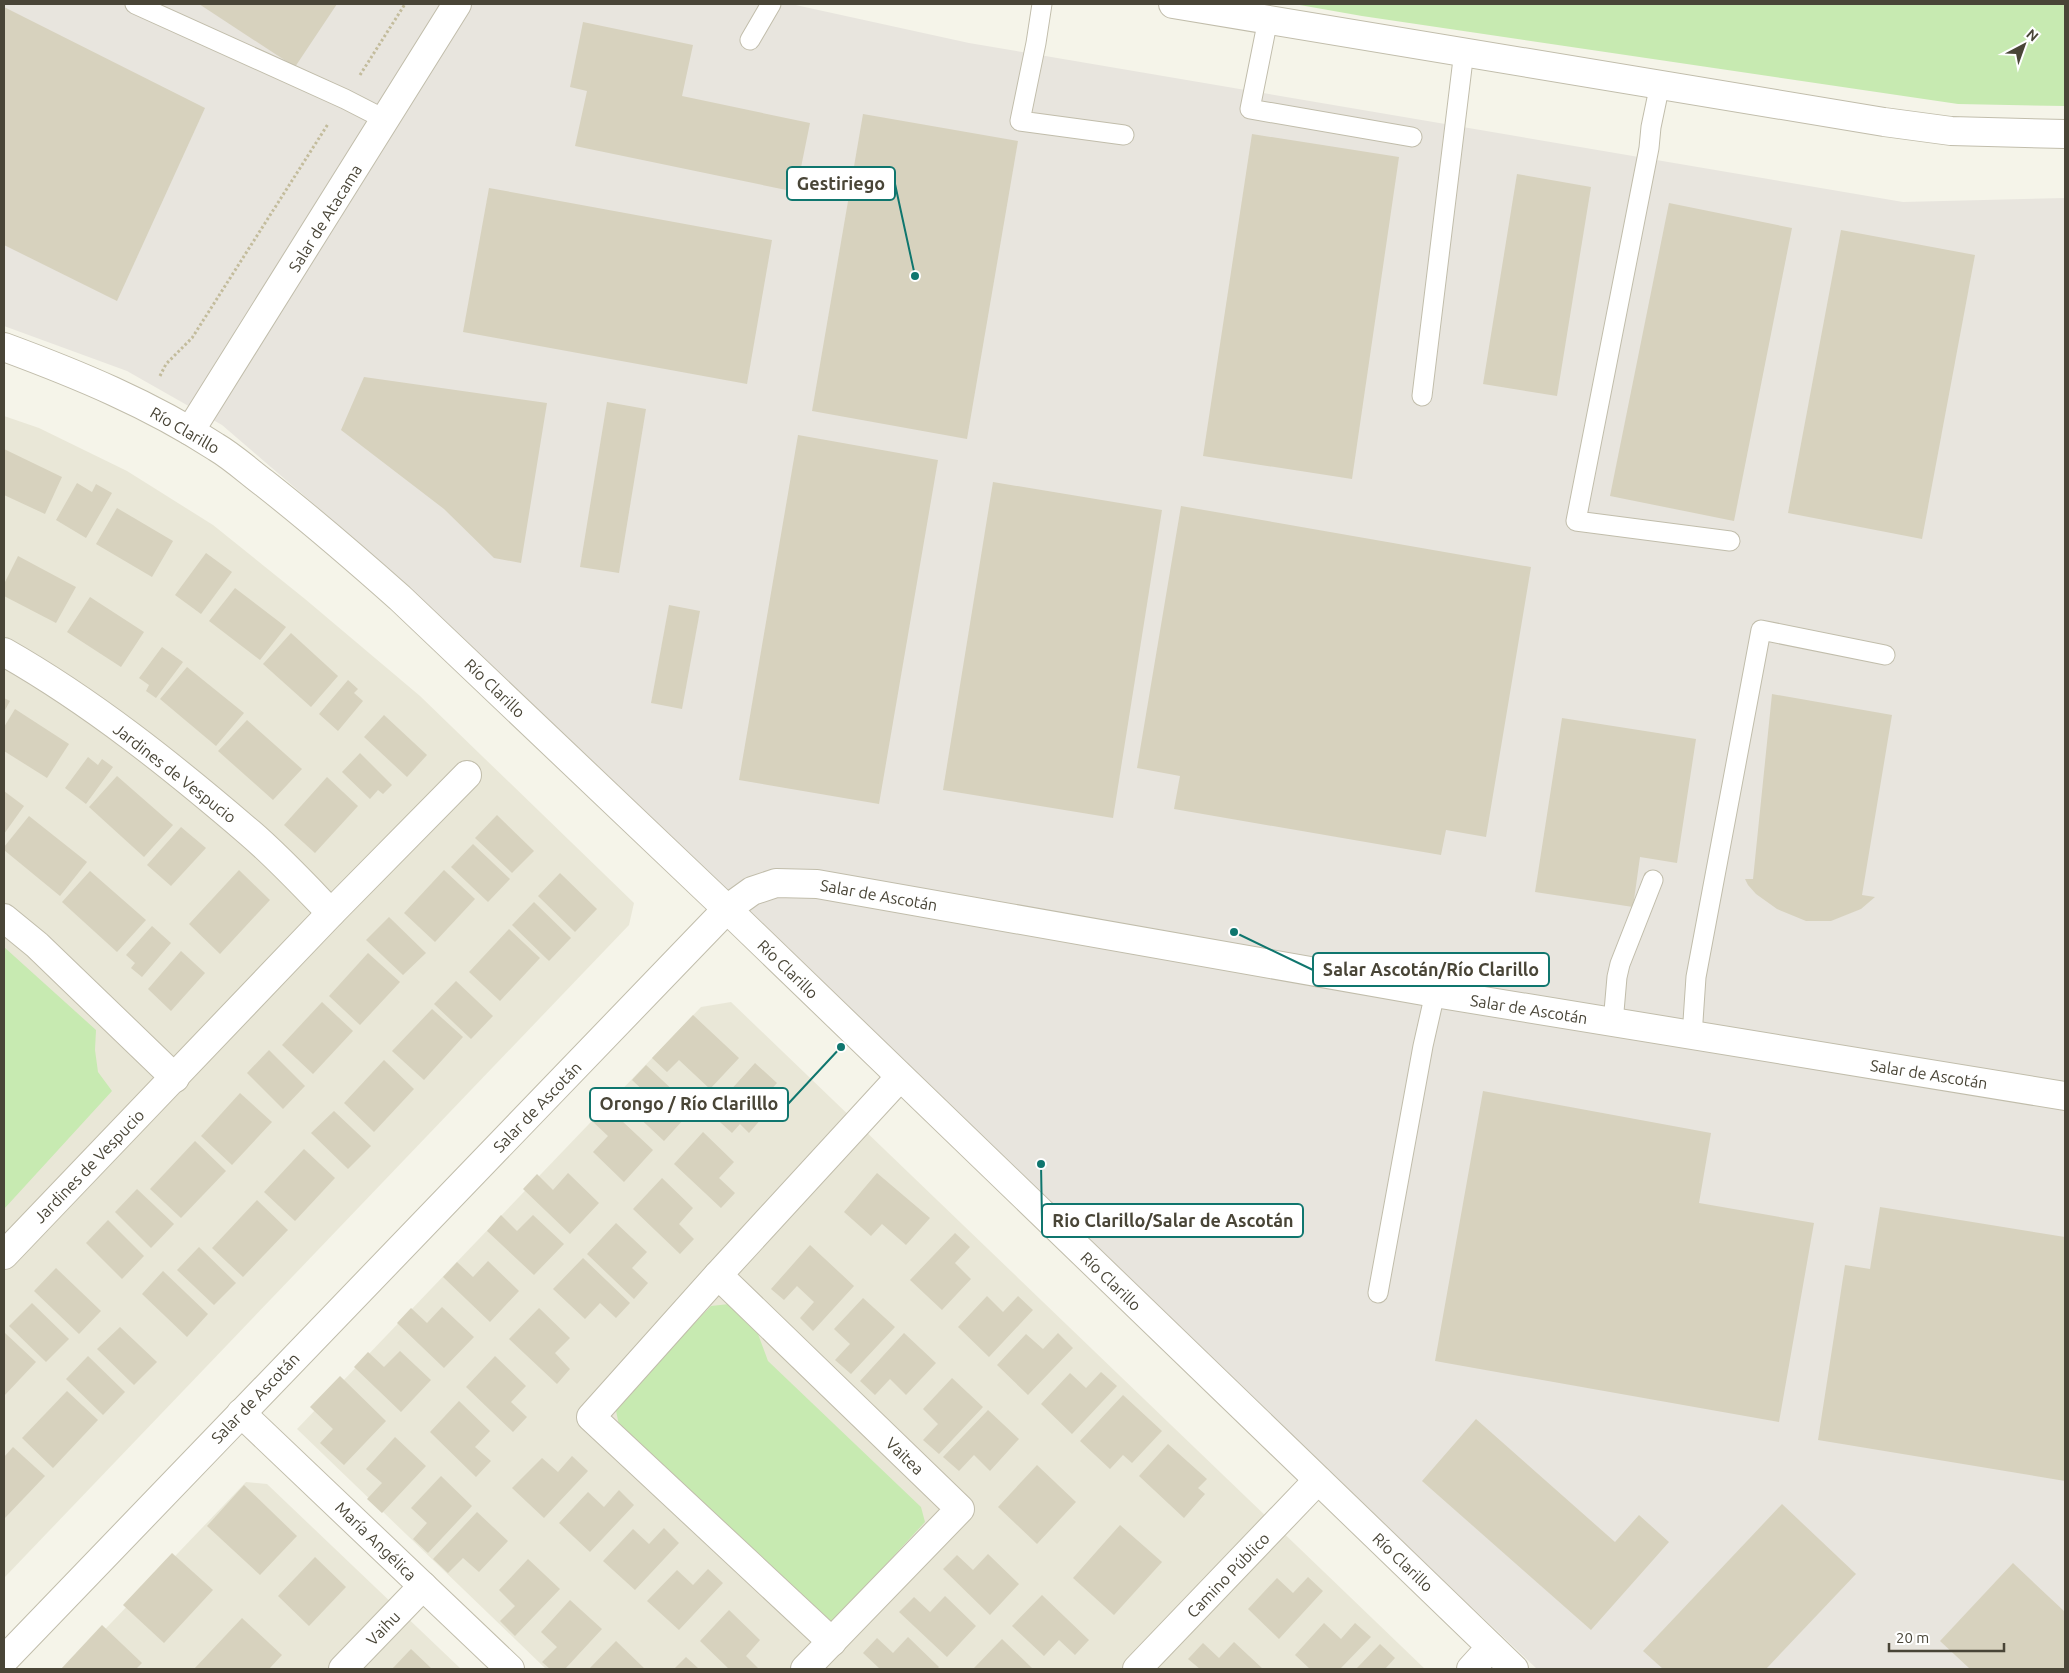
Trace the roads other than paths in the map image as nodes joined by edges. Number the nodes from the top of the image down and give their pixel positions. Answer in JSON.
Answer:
{"nodes":[{"id":1,"x":135,"y":4,"type":"edge"},
{"id":2,"x":458,"y":4,"type":"edge"},
{"id":3,"x":771,"y":4,"type":"edge"},
{"id":4,"x":1042,"y":4,"type":"edge"},
{"id":5,"x":1173,"y":4,"type":"edge"},
{"id":6,"x":1268,"y":19,"type":"junction"},
{"id":7,"x":750,"y":40,"type":"dead end"},
{"id":8,"x":1464,"y":51,"type":"junction"},
{"id":9,"x":1660,"y":84,"type":"junction"},
{"id":10,"x":386,"y":120,"type":"junction"},
{"id":11,"x":2065,"y":134,"type":"edge"},
{"id":12,"x":1124,"y":135,"type":"dead end"},
{"id":13,"x":1412,"y":137,"type":"dead end"},
{"id":14,"x":4,"y":348,"type":"edge"},
{"id":15,"x":1422,"y":396,"type":"dead end"},
{"id":16,"x":190,"y":430,"type":"junction"},
{"id":17,"x":1730,"y":541,"type":"dead end"},
{"id":18,"x":4,"y":652,"type":"edge"},
{"id":19,"x":1885,"y":654,"type":"dead end"},
{"id":20,"x":467,"y":775,"type":"dead end"},
{"id":21,"x":1653,"y":880,"type":"dead end"},
{"id":22,"x":727,"y":910,"type":"junction"},
{"id":23,"x":331,"y":913,"type":"junction"},
{"id":24,"x":4,"y":918,"type":"edge"},
{"id":25,"x":1435,"y":993,"type":"junction"},
{"id":26,"x":1613,"y":1023,"type":"junction"},
{"id":27,"x":1692,"y":1036,"type":"junction"},
{"id":28,"x":900,"y":1077,"type":"junction"},
{"id":29,"x":175,"y":1078,"type":"junction"},
{"id":30,"x":2065,"y":1096,"type":"edge"},
{"id":31,"x":4,"y":1255,"type":"edge"},
{"id":32,"x":718,"y":1275,"type":"junction"},
{"id":33,"x":1378,"y":1293,"type":"dead end"},
{"id":34,"x":241,"y":1413,"type":"junction"},
{"id":35,"x":1318,"y":1480,"type":"junction"},
{"id":36,"x":423,"y":1586,"type":"junction"},
{"id":37,"x":832,"y":1642,"type":"junction"},
{"id":38,"x":1491,"y":1647,"type":"junction"},
{"id":39,"x":4,"y":1660,"type":"edge"},
{"id":40,"x":343,"y":1669,"type":"edge"},
{"id":41,"x":510,"y":1669,"type":"edge"},
{"id":42,"x":805,"y":1669,"type":"edge"},
{"id":43,"x":1137,"y":1669,"type":"edge"},
{"id":44,"x":1471,"y":1669,"type":"edge"},
{"id":45,"x":1514,"y":1669,"type":"edge"}],
"edges":[{"from":1,"to":10,"type":"lane"},
{"from":2,"to":10,"type":"street","name":"Salar de Atacama"},
{"from":3,"to":7,"type":"lane"},
{"from":4,"to":12,"type":"lane"},
{"from":5,"to":6,"type":"street"},
{"from":6,"to":8,"type":"street"},
{"from":6,"to":13,"type":"lane"},
{"from":8,"to":9,"type":"street"},
{"from":8,"to":15,"type":"lane"},
{"from":9,"to":11,"type":"street"},
{"from":9,"to":17,"type":"lane"},
{"from":10,"to":16,"type":"street","name":"Salar de Atacama"},
{"from":14,"to":16,"type":"street","name":"Río Clarillo"},
{"from":16,"to":22,"type":"street","name":"Río Clarillo"},
{"from":18,"to":23,"type":"street","name":"Jardines de Vespucio"},
{"from":19,"to":27,"type":"lane"},
{"from":20,"to":23,"type":"street","name":"Jardines de Vespucio"},
{"from":21,"to":26,"type":"lane"},
{"from":22,"to":25,"type":"street","name":"Salar de Ascotán"},
{"from":22,"to":28,"type":"street","name":"Río Clarillo"},
{"from":22,"to":34,"type":"street","name":"Salar de Ascotán"},
{"from":23,"to":29,"type":"street","name":"Jardines de Vespucio"},
{"from":24,"to":29,"type":"street"},
{"from":25,"to":26,"type":"street","name":"Salar de Ascotán"},
{"from":25,"to":33,"type":"lane"},
{"from":26,"to":27,"type":"street","name":"Salar de Ascotán"},
{"from":27,"to":30,"type":"street","name":"Salar de Ascotán"},
{"from":28,"to":32,"type":"street"},
{"from":28,"to":35,"type":"street","name":"Río Clarillo"},
{"from":29,"to":31,"type":"street","name":"Jardines de Vespucio"},
{"from":32,"to":37,"type":"street"},
{"from":32,"to":37,"type":"street","name":"Vaitea"},
{"from":34,"to":36,"type":"street","name":"María Angélica"},
{"from":34,"to":39,"type":"street","name":"Salar de Ascotán"},
{"from":35,"to":38,"type":"street","name":"Río Clarillo"},
{"from":35,"to":43,"type":"street","name":"Camino Público"},
{"from":36,"to":40,"type":"street","name":"Vaihu"},
{"from":36,"to":41,"type":"street","name":"María Angélica"},
{"from":37,"to":42,"type":"street","name":"Vaitea"},
{"from":38,"to":44,"type":"street"},
{"from":38,"to":45,"type":"street","name":"Río Clarillo"}]}
